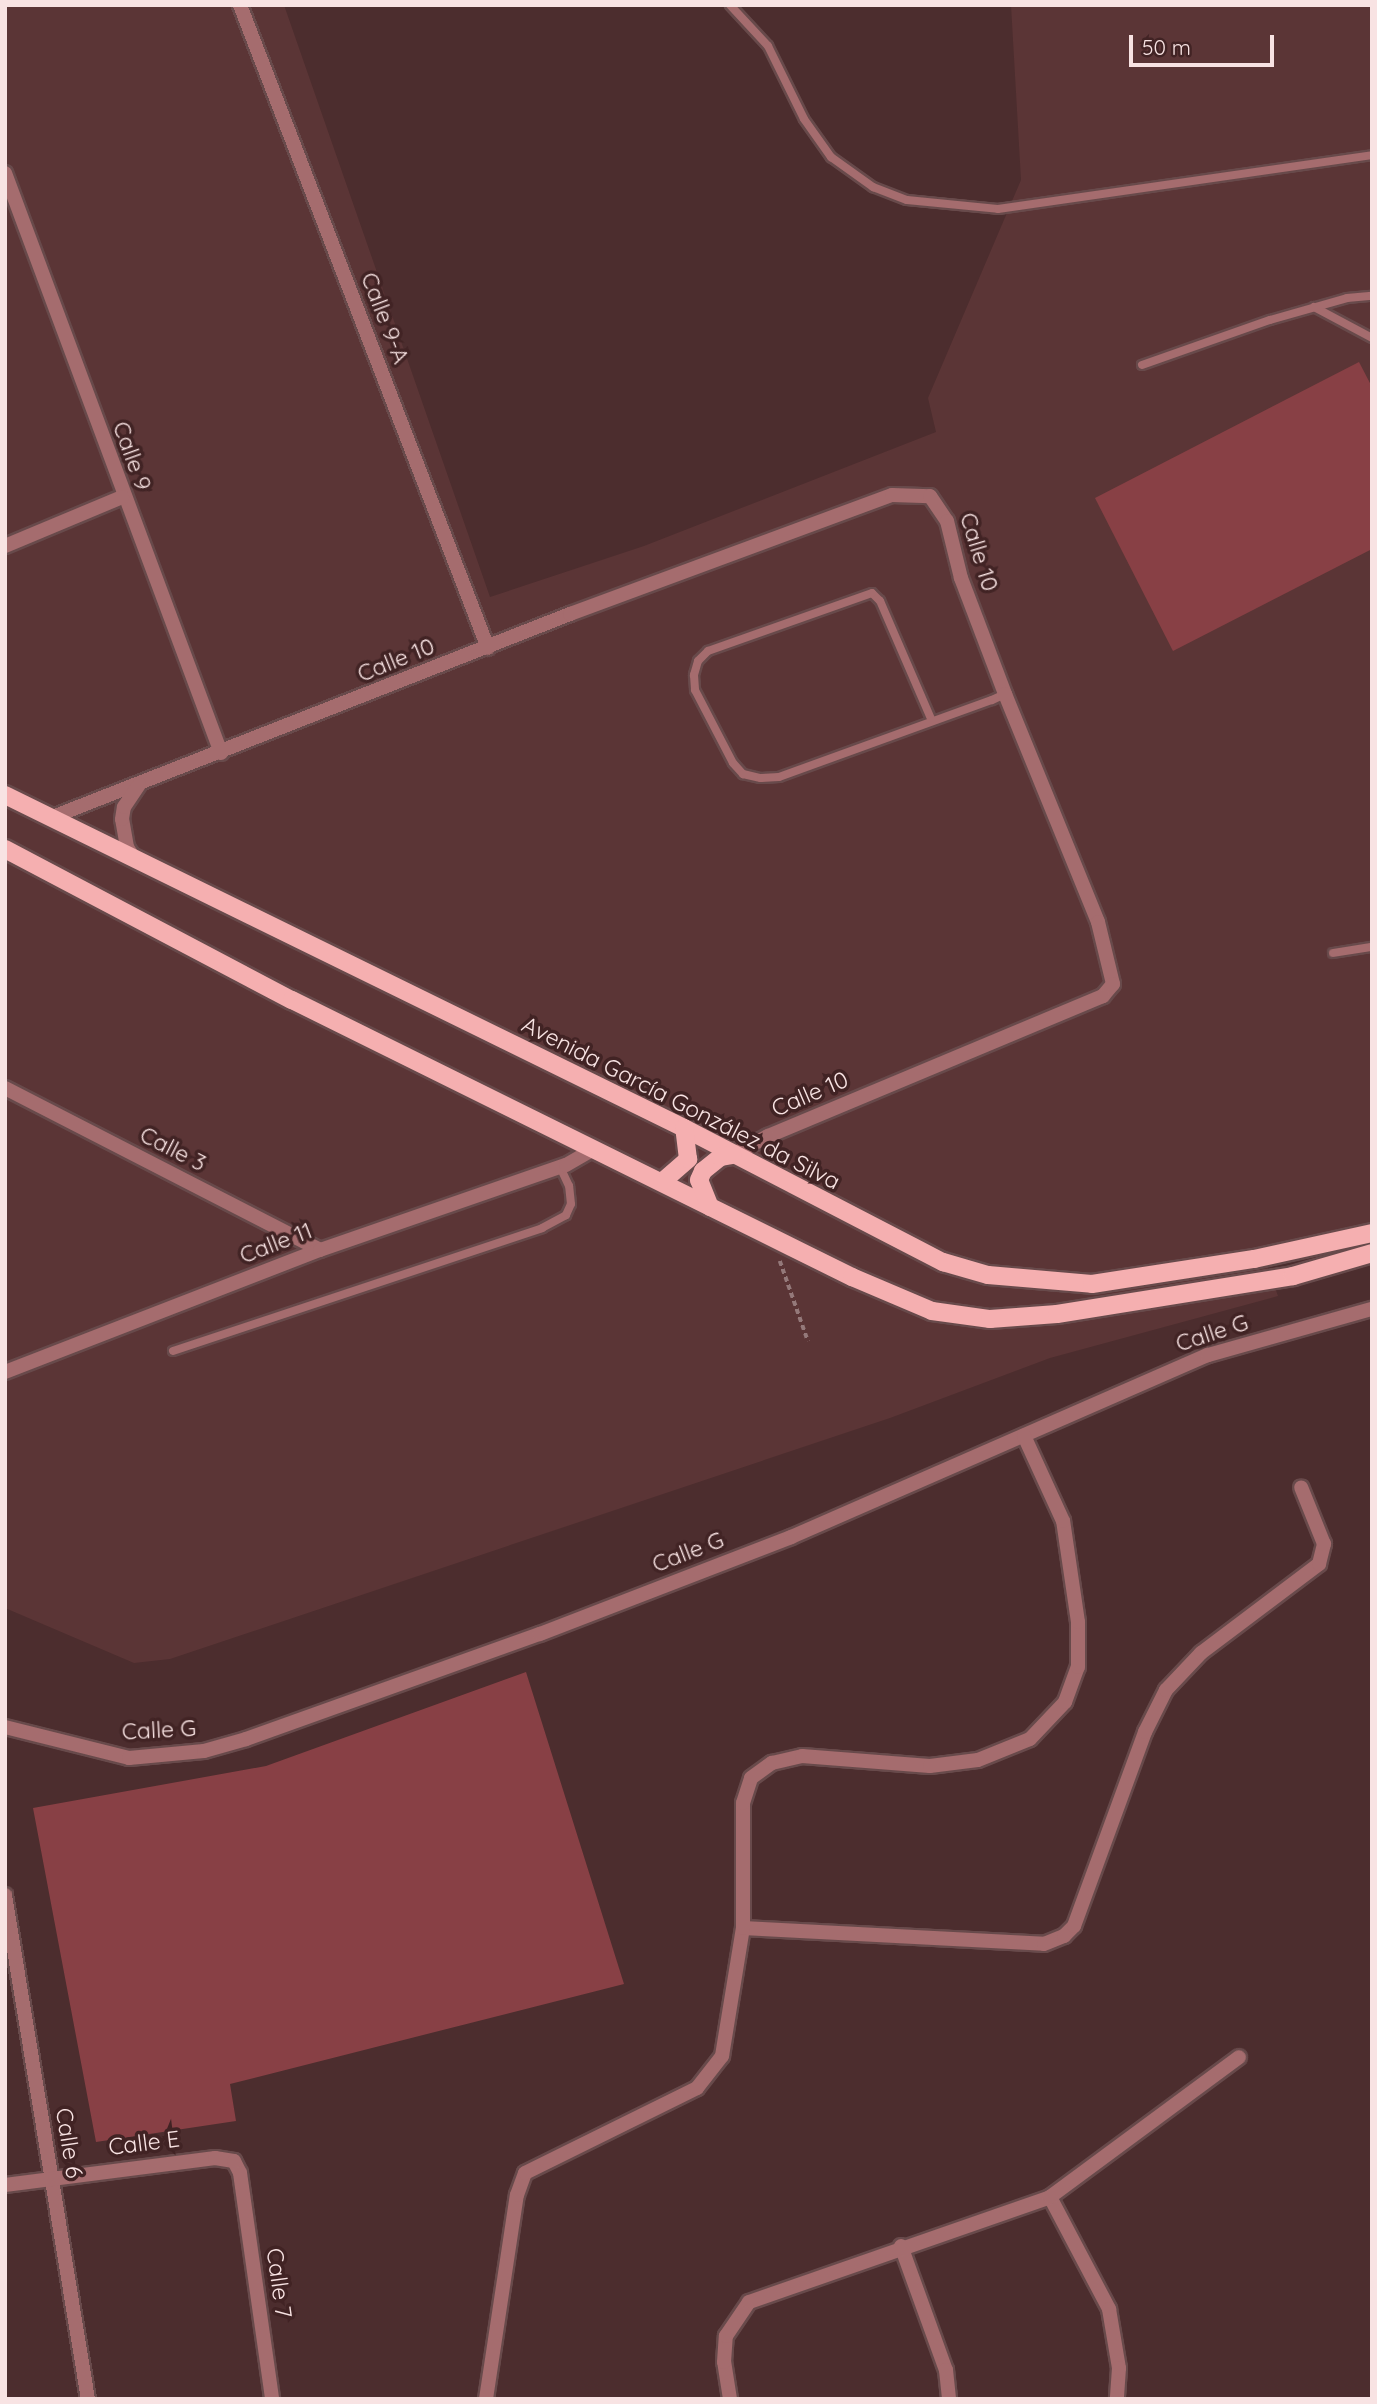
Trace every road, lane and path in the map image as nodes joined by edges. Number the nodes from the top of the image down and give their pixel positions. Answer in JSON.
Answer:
{"nodes":[{"id":1,"x":240,"y":5,"type":"edge"},
{"id":2,"x":730,"y":5,"type":"edge"},
{"id":3,"x":1372,"y":155,"type":"edge"},
{"id":4,"x":5,"y":173,"type":"edge"},
{"id":5,"x":1372,"y":296,"type":"edge"},
{"id":6,"x":1314,"y":307,"type":"junction"},
{"id":7,"x":1372,"y":338,"type":"edge"},
{"id":8,"x":1142,"y":365,"type":"dead end"},
{"id":9,"x":122,"y":497,"type":"junction"},
{"id":10,"x":5,"y":546,"type":"edge"},
{"id":11,"x":488,"y":648,"type":"junction"},
{"id":12,"x":1005,"y":694,"type":"junction"},
{"id":13,"x":932,"y":721,"type":"junction"},
{"id":14,"x":221,"y":753,"type":"junction"},
{"id":15,"x":140,"y":784,"type":"junction"},
{"id":16,"x":5,"y":795,"type":"edge"},
{"id":17,"x":50,"y":818,"type":"junction"},
{"id":18,"x":5,"y":849,"type":"edge"},
{"id":19,"x":135,"y":860,"type":"junction"},
{"id":20,"x":1372,"y":947,"type":"edge"},
{"id":21,"x":1333,"y":953,"type":"dead end"},
{"id":22,"x":5,"y":1088,"type":"edge"},
{"id":23,"x":684,"y":1128,"type":"junction"},
{"id":24,"x":569,"y":1136,"type":"junction"},
{"id":25,"x":594,"y":1149,"type":"junction"},
{"id":26,"x":733,"y":1155,"type":"junction"},
{"id":27,"x":563,"y":1166,"type":"junction"},
{"id":28,"x":662,"y":1182,"type":"junction"},
{"id":29,"x":710,"y":1207,"type":"junction"},
{"id":30,"x":1372,"y":1233,"type":"edge"},
{"id":31,"x":770,"y":1236,"type":"junction"},
{"id":32,"x":320,"y":1250,"type":"junction"},
{"id":33,"x":1372,"y":1253,"type":"edge"},
{"id":34,"x":1372,"y":1309,"type":"edge"},
{"id":35,"x":808,"y":1342,"type":"dead end"},
{"id":36,"x":173,"y":1351,"type":"dead end"},
{"id":37,"x":5,"y":1372,"type":"edge"},
{"id":38,"x":1024,"y":1436,"type":"junction"},
{"id":39,"x":1301,"y":1487,"type":"dead end"},
{"id":40,"x":5,"y":1727,"type":"edge"},
{"id":41,"x":5,"y":1895,"type":"edge"},
{"id":42,"x":743,"y":1928,"type":"junction"},
{"id":43,"x":1239,"y":2057,"type":"dead end"},
{"id":44,"x":240,"y":2172,"type":"joint"},
{"id":45,"x":51,"y":2177,"type":"junction"},
{"id":46,"x":5,"y":2185,"type":"edge"},
{"id":47,"x":1050,"y":2197,"type":"junction"},
{"id":48,"x":901,"y":2246,"type":"junction"},
{"id":49,"x":88,"y":2399,"type":"edge"},
{"id":50,"x":272,"y":2399,"type":"edge"},
{"id":51,"x":486,"y":2399,"type":"edge"},
{"id":52,"x":730,"y":2399,"type":"edge"},
{"id":53,"x":949,"y":2399,"type":"edge"},
{"id":54,"x":1117,"y":2399,"type":"edge"}],
"edges":[{"from":1,"to":11,"type":"street","name":"Calle 9-A"},
{"from":2,"to":3,"type":"lane"},
{"from":4,"to":9,"type":"street","name":"Calle 9"},
{"from":5,"to":6,"type":"lane"},
{"from":6,"to":7,"type":"lane"},
{"from":6,"to":8,"type":"lane"},
{"from":9,"to":10,"type":"street"},
{"from":9,"to":14,"type":"street","name":"Calle 9"},
{"from":11,"to":12,"type":"street","name":"Calle 10"},
{"from":11,"to":14,"type":"street","name":"Calle 10"},
{"from":12,"to":13,"type":"lane"},
{"from":12,"to":26,"type":"street","name":"Calle 10"},
{"from":13,"to":13,"type":"lane"},
{"from":14,"to":15,"type":"street","name":"Calle 10"},
{"from":15,"to":17,"type":"street","name":"Calle 10"},
{"from":15,"to":19,"type":"street"},
{"from":16,"to":17,"type":"main road","name":"Avenida García González da Silva"},
{"from":17,"to":19,"type":"main road","name":"Avenida García González da Silva"},
{"from":18,"to":24,"type":"main road"},
{"from":19,"to":23,"type":"main road","name":"Avenida García González da Silva"},
{"from":20,"to":21,"type":"lane"},
{"from":22,"to":32,"type":"street","name":"Calle 3"},
{"from":23,"to":26,"type":"main road","name":"Avenida García González da Silva"},
{"from":23,"to":28,"type":"main road"},
{"from":24,"to":25,"type":"main road"},
{"from":24,"to":27,"type":"street"},
{"from":25,"to":27,"type":"street","name":"Calle 11"},
{"from":25,"to":28,"type":"main road"},
{"from":26,"to":29,"type":"main road"},
{"from":26,"to":30,"type":"main road","name":"Avenida García González da Silva"},
{"from":27,"to":32,"type":"street","name":"Calle 11"},
{"from":27,"to":36,"type":"lane"},
{"from":28,"to":29,"type":"main road"},
{"from":29,"to":31,"type":"main road"},
{"from":31,"to":33,"type":"main road"},
{"from":31,"to":35,"type":"path"},
{"from":32,"to":37,"type":"street","name":"Calle 11"},
{"from":34,"to":38,"type":"street","name":"Calle G"},
{"from":38,"to":40,"type":"street","name":"Calle G"},
{"from":38,"to":42,"type":"street"},
{"from":39,"to":42,"type":"street"},
{"from":41,"to":45,"type":"street","name":"Calle 6"},
{"from":42,"to":51,"type":"street"},
{"from":43,"to":47,"type":"street"},
{"from":44,"to":45,"type":"street","name":"Calle E"},
{"from":44,"to":50,"type":"street","name":"Calle 7"},
{"from":45,"to":46,"type":"street","name":"Calle E"},
{"from":45,"to":49,"type":"street","name":"Calle 6"},
{"from":47,"to":48,"type":"street"},
{"from":47,"to":54,"type":"street"},
{"from":48,"to":52,"type":"street"},
{"from":48,"to":53,"type":"street"}]}
